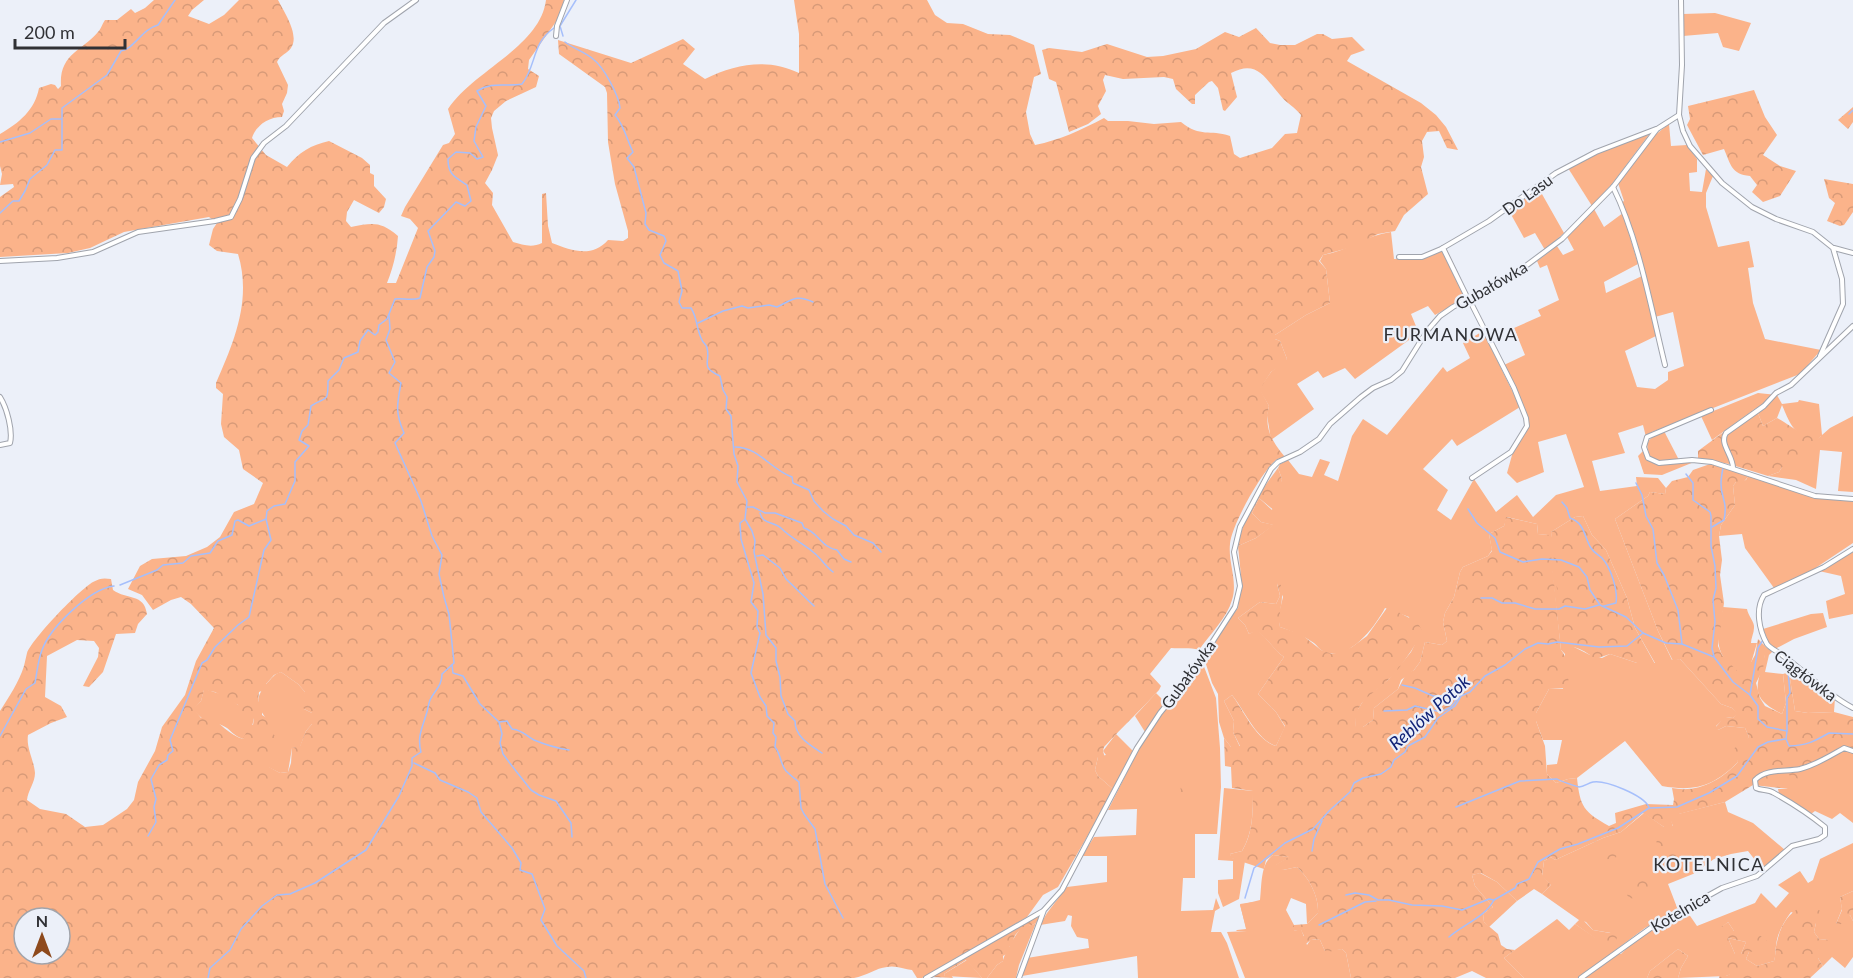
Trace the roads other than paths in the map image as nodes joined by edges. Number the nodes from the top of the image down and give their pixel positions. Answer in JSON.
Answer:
{"nodes":[{"id":1,"x":416,"y":0,"type":"edge"},
{"id":2,"x":567,"y":0,"type":"edge"},
{"id":3,"x":1681,"y":0,"type":"edge"},
{"id":4,"x":555,"y":36,"type":"dead end"},
{"id":5,"x":1678,"y":114,"type":"junction"},
{"id":6,"x":1657,"y":129,"type":"junction"},
{"id":7,"x":1612,"y":187,"type":"junction"},
{"id":8,"x":1443,"y":248,"type":"junction"},
{"id":9,"x":1833,"y":248,"type":"junction"},
{"id":10,"x":1853,"y":253,"type":"edge"},
{"id":11,"x":1399,"y":257,"type":"dead end"},
{"id":12,"x":0,"y":261,"type":"edge"},
{"id":13,"x":1468,"y":299,"type":"junction"},
{"id":14,"x":1853,"y":326,"type":"edge"},
{"id":15,"x":1820,"y":356,"type":"junction"},
{"id":16,"x":1665,"y":365,"type":"dead end"},
{"id":17,"x":0,"y":398,"type":"edge"},
{"id":18,"x":1711,"y":410,"type":"dead end"},
{"id":19,"x":0,"y":445,"type":"edge"},
{"id":20,"x":1733,"y":468,"type":"junction"},
{"id":21,"x":1472,"y":478,"type":"dead end"},
{"id":22,"x":1853,"y":499,"type":"edge"},
{"id":23,"x":1853,"y":549,"type":"edge"},
{"id":24,"x":1853,"y":708,"type":"edge"},
{"id":25,"x":1853,"y":752,"type":"edge"},
{"id":26,"x":1044,"y":910,"type":"junction"},
{"id":27,"x":927,"y":978,"type":"edge"},
{"id":28,"x":1019,"y":978,"type":"edge"},
{"id":29,"x":1581,"y":978,"type":"edge"}],
"edges":[{"from":1,"to":12,"type":"street"},
{"from":2,"to":4,"type":"street"},
{"from":3,"to":5,"type":"street"},
{"from":5,"to":6,"type":"street","name":"Gubałówka"},
{"from":5,"to":9,"type":"street"},
{"from":6,"to":7,"type":"street","name":"Gubałówka"},
{"from":6,"to":8,"type":"street","name":"Do Lasu"},
{"from":7,"to":13,"type":"street","name":"Gubałówka"},
{"from":7,"to":16,"type":"street"},
{"from":8,"to":11,"type":"street","name":"Do Lasu"},
{"from":8,"to":13,"type":"street"},
{"from":9,"to":10,"type":"street"},
{"from":9,"to":15,"type":"street"},
{"from":13,"to":21,"type":"street"},
{"from":13,"to":26,"type":"street","name":"Gubałówka"},
{"from":14,"to":15,"type":"street"},
{"from":15,"to":20,"type":"street"},
{"from":17,"to":19,"type":"street"},
{"from":18,"to":20,"type":"street"},
{"from":20,"to":22,"type":"street"},
{"from":23,"to":24,"type":"street","name":"Ciągłówka"},
{"from":25,"to":29,"type":"street","name":"Kotelnica"},
{"from":26,"to":27,"type":"street","name":"Gubałówka"},
{"from":26,"to":28,"type":"street","name":"Gubałówka"}]}
